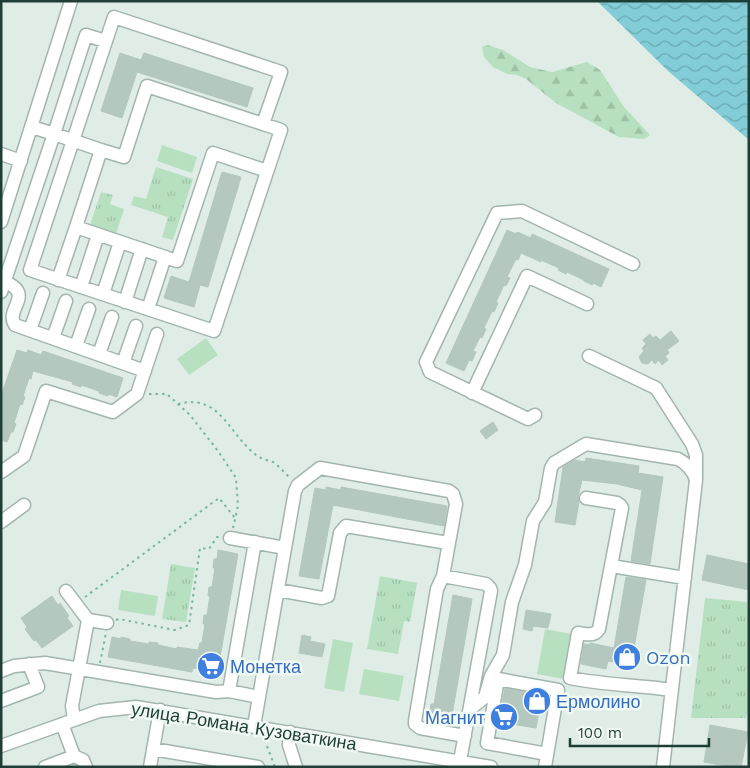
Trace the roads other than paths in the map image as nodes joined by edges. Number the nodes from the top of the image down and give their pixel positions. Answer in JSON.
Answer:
{"nodes":[{"id":1,"x":71,"y":1,"type":"edge"},
{"id":2,"x":105,"y":41,"type":"junction"},
{"id":3,"x":263,"y":124,"type":"junction"},
{"id":4,"x":32,"y":127,"type":"junction"},
{"id":5,"x":54,"y":134,"type":"junction"},
{"id":6,"x":73,"y":140,"type":"junction"},
{"id":7,"x":101,"y":150,"type":"junction"},
{"id":8,"x":1,"y":154,"type":"edge"},
{"id":9,"x":21,"y":161,"type":"junction"},
{"id":10,"x":267,"y":171,"type":"junction"},
{"id":11,"x":1,"y":222,"type":"edge"},
{"id":12,"x":76,"y":227,"type":"junction"},
{"id":13,"x":98,"y":235,"type":"junction"},
{"id":14,"x":120,"y":242,"type":"junction"},
{"id":15,"x":142,"y":249,"type":"junction"},
{"id":16,"x":165,"y":257,"type":"junction"},
{"id":17,"x":633,"y":264,"type":"dead end"},
{"id":18,"x":58,"y":280,"type":"junction"},
{"id":19,"x":2,"y":284,"type":"edge"},
{"id":20,"x":80,"y":287,"type":"junction"},
{"id":21,"x":43,"y":293,"type":"dead end"},
{"id":22,"x":103,"y":294,"type":"junction"},
{"id":23,"x":66,"y":301,"type":"dead end"},
{"id":24,"x":125,"y":302,"type":"junction"},
{"id":25,"x":588,"y":304,"type":"dead end"},
{"id":26,"x":89,"y":309,"type":"dead end"},
{"id":27,"x":148,"y":309,"type":"junction"},
{"id":28,"x":112,"y":317,"type":"dead end"},
{"id":29,"x":136,"y":326,"type":"dead end"},
{"id":30,"x":30,"y":330,"type":"junction"},
{"id":31,"x":157,"y":334,"type":"dead end"},
{"id":32,"x":53,"y":338,"type":"junction"},
{"id":33,"x":76,"y":346,"type":"junction"},
{"id":34,"x":99,"y":354,"type":"junction"},
{"id":35,"x":589,"y":356,"type":"dead end"},
{"id":36,"x":123,"y":363,"type":"junction"},
{"id":37,"x":145,"y":370,"type":"junction"},
{"id":38,"x":472,"y":392,"type":"junction"},
{"id":39,"x":535,"y":415,"type":"dead end"},
{"id":40,"x":1,"y":472,"type":"edge"},
{"id":41,"x":696,"y":480,"type":"junction"},
{"id":42,"x":586,"y":498,"type":"dead end"},
{"id":43,"x":24,"y":505,"type":"dead end"},
{"id":44,"x":1,"y":522,"type":"edge"},
{"id":45,"x":230,"y":538,"type":"dead end"},
{"id":46,"x":255,"y":542,"type":"junction"},
{"id":47,"x":448,"y":543,"type":"junction"},
{"id":48,"x":285,"y":548,"type":"junction"},
{"id":49,"x":611,"y":566,"type":"junction"},
{"id":50,"x":443,"y":576,"type":"junction"},
{"id":51,"x":685,"y":578,"type":"junction"},
{"id":52,"x":278,"y":590,"type":"junction"},
{"id":53,"x":66,"y":591,"type":"dead end"},
{"id":54,"x":88,"y":620,"type":"junction"},
{"id":55,"x":107,"y":623,"type":"road end"},
{"id":56,"x":29,"y":664,"type":"junction"},
{"id":57,"x":80,"y":669,"type":"junction"},
{"id":58,"x":1,"y":671,"type":"edge"},
{"id":59,"x":672,"y":690,"type":"junction"},
{"id":60,"x":229,"y":691,"type":"junction"},
{"id":61,"x":259,"y":697,"type":"junction"},
{"id":62,"x":1,"y":702,"type":"edge"},
{"id":63,"x":470,"y":709,"type":"junction"},
{"id":64,"x":160,"y":710,"type":"junction"},
{"id":65,"x":68,"y":721,"type":"junction"},
{"id":66,"x":254,"y":726,"type":"junction"},
{"id":67,"x":290,"y":732,"type":"junction"},
{"id":68,"x":465,"y":736,"type":"junction"},
{"id":69,"x":1,"y":746,"type":"edge"},
{"id":70,"x":153,"y":749,"type":"junction"},
{"id":71,"x":74,"y":756,"type":"junction"},
{"id":72,"x":546,"y":760,"type":"edge"},
{"id":73,"x":460,"y":761,"type":"junction"},
{"id":74,"x":45,"y":767,"type":"edge"},
{"id":75,"x":86,"y":767,"type":"edge"},
{"id":76,"x":150,"y":767,"type":"edge"},
{"id":77,"x":258,"y":767,"type":"edge"},
{"id":78,"x":296,"y":767,"type":"edge"},
{"id":79,"x":491,"y":767,"type":"edge"},
{"id":80,"x":663,"y":767,"type":"edge"}],
"edges":[{"from":1,"to":4,"type":"street"},
{"from":2,"to":3,"type":"street"},
{"from":2,"to":5,"type":"street"},
{"from":2,"to":6,"type":"street"},
{"from":3,"to":7,"type":"street"},
{"from":3,"to":10,"type":"street"},
{"from":4,"to":5,"type":"street"},
{"from":4,"to":9,"type":"street"},
{"from":5,"to":6,"type":"street"},
{"from":5,"to":19,"type":"street"},
{"from":6,"to":7,"type":"street"},
{"from":6,"to":18,"type":"street"},
{"from":7,"to":12,"type":"street"},
{"from":8,"to":9,"type":"street"},
{"from":9,"to":11,"type":"street"},
{"from":10,"to":16,"type":"street"},
{"from":10,"to":27,"type":"street"},
{"from":12,"to":13,"type":"street"},
{"from":12,"to":18,"type":"street"},
{"from":13,"to":14,"type":"street"},
{"from":13,"to":20,"type":"street"},
{"from":14,"to":15,"type":"street"},
{"from":14,"to":22,"type":"street"},
{"from":15,"to":16,"type":"street"},
{"from":15,"to":24,"type":"street"},
{"from":16,"to":27,"type":"street"},
{"from":17,"to":38,"type":"street"},
{"from":18,"to":20,"type":"street"},
{"from":19,"to":30,"type":"street"},
{"from":20,"to":22,"type":"street"},
{"from":21,"to":30,"type":"street"},
{"from":22,"to":24,"type":"street"},
{"from":23,"to":32,"type":"street"},
{"from":24,"to":27,"type":"street"},
{"from":25,"to":38,"type":"street"},
{"from":26,"to":33,"type":"street"},
{"from":28,"to":34,"type":"street"},
{"from":29,"to":36,"type":"street"},
{"from":30,"to":32,"type":"street"},
{"from":31,"to":37,"type":"street"},
{"from":32,"to":33,"type":"street"},
{"from":33,"to":34,"type":"street"},
{"from":34,"to":36,"type":"street"},
{"from":35,"to":41,"type":"street"},
{"from":36,"to":37,"type":"street"},
{"from":37,"to":40,"type":"street"},
{"from":38,"to":39,"type":"street"},
{"from":41,"to":51,"type":"street"},
{"from":41,"to":63,"type":"street"},
{"from":42,"to":49,"type":"street"},
{"from":43,"to":44,"type":"street"},
{"from":45,"to":46,"type":"street"},
{"from":46,"to":48,"type":"street"},
{"from":46,"to":60,"type":"street"},
{"from":47,"to":48,"type":"street"},
{"from":47,"to":50,"type":"street"},
{"from":47,"to":52,"type":"street"},
{"from":48,"to":52,"type":"street"},
{"from":49,"to":51,"type":"street"},
{"from":49,"to":59,"type":"street"},
{"from":50,"to":63,"type":"street"},
{"from":50,"to":68,"type":"street"},
{"from":51,"to":59,"type":"street"},
{"from":52,"to":61,"type":"street"},
{"from":53,"to":54,"type":"street"},
{"from":54,"to":55,"type":"street"},
{"from":54,"to":57,"type":"street"},
{"from":56,"to":57,"type":"street"},
{"from":56,"to":58,"type":"street"},
{"from":56,"to":62,"type":"street"},
{"from":57,"to":60,"type":"street"},
{"from":57,"to":65,"type":"street"},
{"from":59,"to":80,"type":"street"},
{"from":60,"to":61,"type":"street"},
{"from":61,"to":66,"type":"street"},
{"from":63,"to":68,"type":"street"},
{"from":64,"to":65,"type":"street","name":"улица Романа Кузоваткина"},
{"from":64,"to":66,"type":"street","name":"улица Романа Кузоваткина"},
{"from":64,"to":70,"type":"street"},
{"from":65,"to":69,"type":"street","name":"улица Романа Кузоваткина"},
{"from":65,"to":71,"type":"street"},
{"from":66,"to":67,"type":"street","name":"улица Романа Кузоваткина"},
{"from":67,"to":73,"type":"street","name":"улица Романа Кузоваткина"},
{"from":67,"to":78,"type":"street"},
{"from":68,"to":73,"type":"street"},
{"from":70,"to":76,"type":"street"},
{"from":70,"to":77,"type":"street"},
{"from":71,"to":74,"type":"street"},
{"from":71,"to":75,"type":"street"},
{"from":72,"to":72,"type":"street"},
{"from":73,"to":79,"type":"street","name":"улица Романа Кузоваткина"}]}
